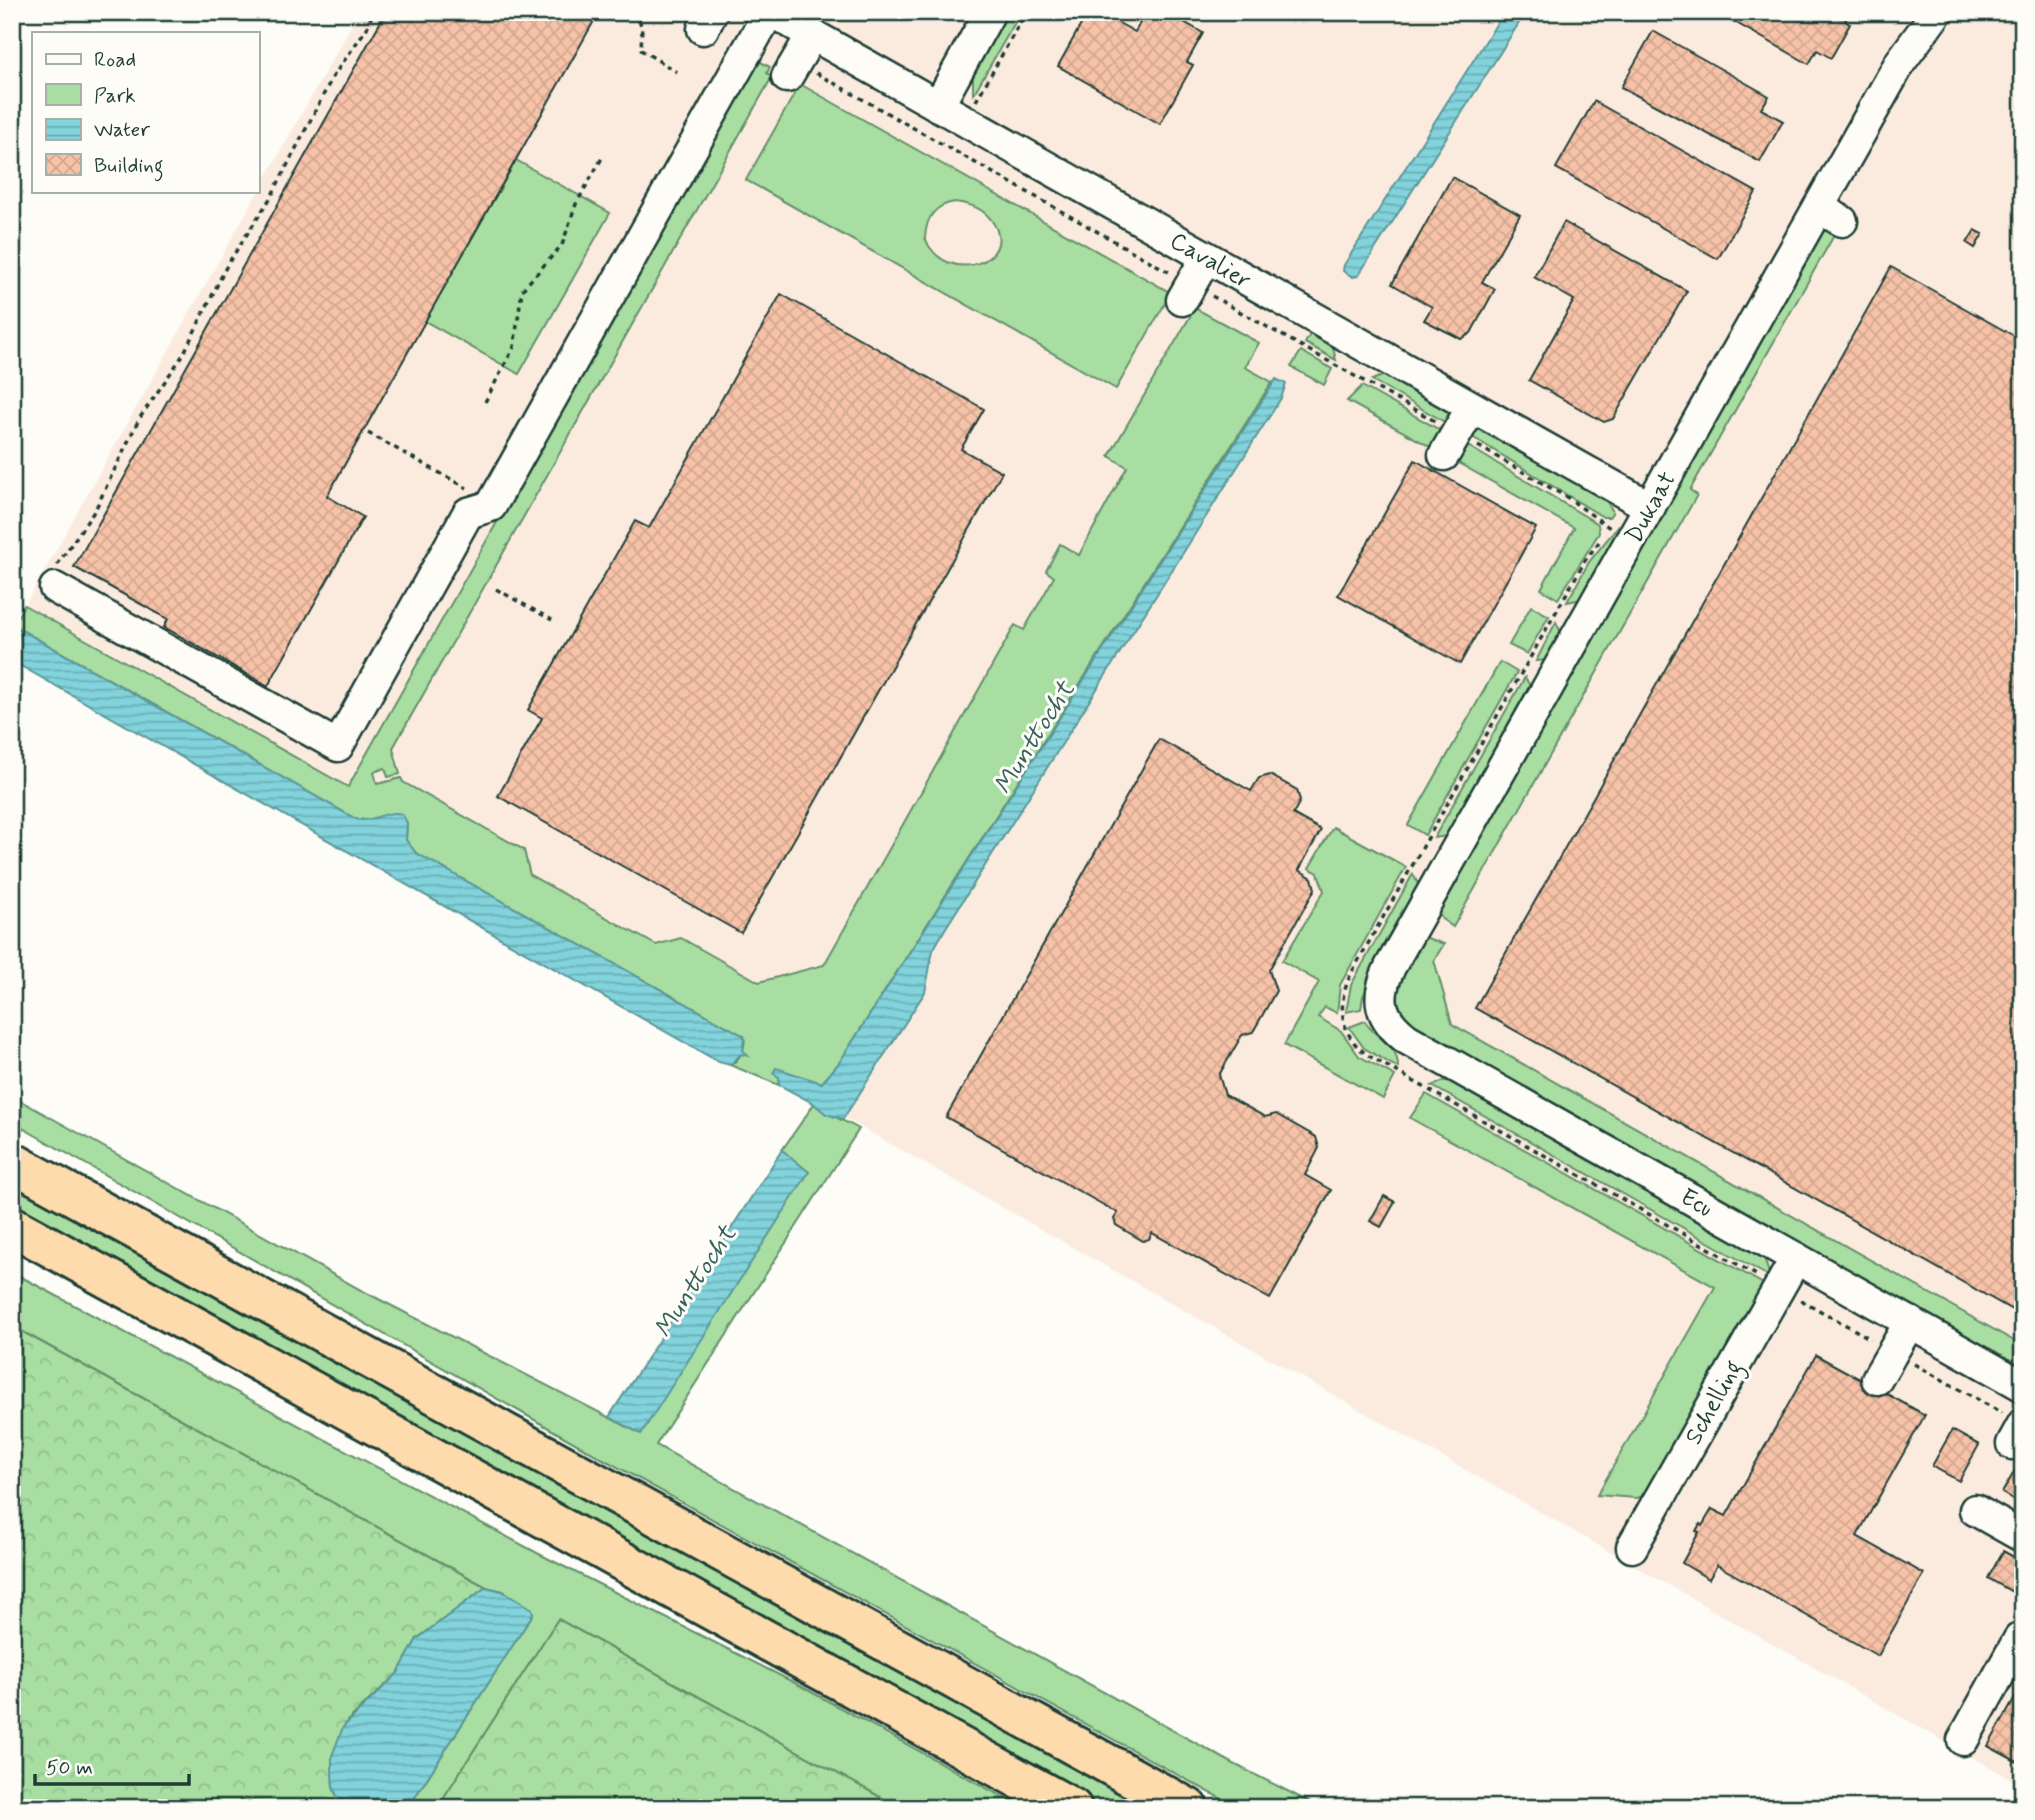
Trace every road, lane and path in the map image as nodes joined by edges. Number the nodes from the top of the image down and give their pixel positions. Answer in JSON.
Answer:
{"nodes":[{"id":1,"x":373,"y":12,"type":"edge"},
{"id":2,"x":634,"y":12,"type":"edge"},
{"id":3,"x":770,"y":12,"type":"edge"},
{"id":4,"x":990,"y":12,"type":"edge"},
{"id":5,"x":1026,"y":12,"type":"edge"},
{"id":6,"x":1949,"y":17,"type":"edge"},
{"id":7,"x":812,"y":35,"type":"junction"},
{"id":8,"x":792,"y":69,"type":"joint"},
{"id":9,"x":677,"y":72,"type":"dead end"},
{"id":10,"x":974,"y":104,"type":"dead end"},
{"id":11,"x":938,"y":106,"type":"junction"},
{"id":12,"x":602,"y":158,"type":"dead end"},
{"id":13,"x":1206,"y":258,"type":"junction"},
{"id":14,"x":1186,"y":292,"type":"junction"},
{"id":15,"x":485,"y":402,"type":"dead end"},
{"id":16,"x":1472,"y":407,"type":"junction"},
{"id":17,"x":368,"y":433,"type":"dead end"},
{"id":18,"x":1450,"y":444,"type":"junction"},
{"id":19,"x":474,"y":492,"type":"dead end"},
{"id":20,"x":1650,"y":507,"type":"junction"},
{"id":21,"x":55,"y":578,"type":"joint"},
{"id":22,"x":496,"y":589,"type":"dead end"},
{"id":23,"x":552,"y":620,"type":"dead end"},
{"id":24,"x":1380,"y":1010,"type":"joint"},
{"id":25,"x":1346,"y":1029,"type":"joint"},
{"id":26,"x":12,"y":1162,"type":"edge"},
{"id":27,"x":12,"y":1226,"type":"edge"},
{"id":28,"x":1796,"y":1258,"type":"junction"},
{"id":29,"x":1768,"y":1282,"type":"dead end"},
{"id":30,"x":1910,"y":1322,"type":"junction"},
{"id":31,"x":1877,"y":1379,"type":"dead end"},
{"id":32,"x":2023,"y":1386,"type":"edge"},
{"id":33,"x":1975,"y":1510,"type":"dead end"},
{"id":34,"x":2023,"y":1537,"type":"edge"},
{"id":35,"x":1632,"y":1547,"type":"dead end"},
{"id":36,"x":2023,"y":1641,"type":"edge"},
{"id":37,"x":1963,"y":1740,"type":"dead end"},
{"id":38,"x":1072,"y":1808,"type":"edge"},
{"id":39,"x":1188,"y":1808,"type":"edge"}],
"edges":[{"from":1,"to":21,"type":"path"},
{"from":2,"to":9,"type":"path"},
{"from":3,"to":7,"type":"street","name":"Cavalier"},
{"from":3,"to":21,"type":"street"},
{"from":4,"to":11,"type":"street"},
{"from":5,"to":10,"type":"path"},
{"from":6,"to":20,"type":"street","name":"Dukaat"},
{"from":7,"to":8,"type":"street"},
{"from":7,"to":11,"type":"street","name":"Cavalier"},
{"from":8,"to":14,"type":"path"},
{"from":11,"to":13,"type":"street","name":"Cavalier"},
{"from":12,"to":15,"type":"path"},
{"from":13,"to":14,"type":"street"},
{"from":13,"to":16,"type":"street","name":"Cavalier"},
{"from":14,"to":18,"type":"path"},
{"from":16,"to":18,"type":"street"},
{"from":16,"to":20,"type":"street","name":"Cavalier"},
{"from":17,"to":19,"type":"path"},
{"from":18,"to":25,"type":"path","name":"Dukaat"},
{"from":20,"to":24,"type":"street","name":"Dukaat"},
{"from":22,"to":23,"type":"path"},
{"from":24,"to":28,"type":"street","name":"Ecu"},
{"from":25,"to":29,"type":"path","name":"Ecu"},
{"from":26,"to":39,"type":"highway"},
{"from":27,"to":38,"type":"highway"},
{"from":28,"to":30,"type":"street","name":"Ecu"},
{"from":28,"to":35,"type":"street","name":"Schelling"},
{"from":30,"to":31,"type":"street"},
{"from":30,"to":32,"type":"street","name":"Ecu"},
{"from":33,"to":34,"type":"street"},
{"from":36,"to":37,"type":"street"}]}
